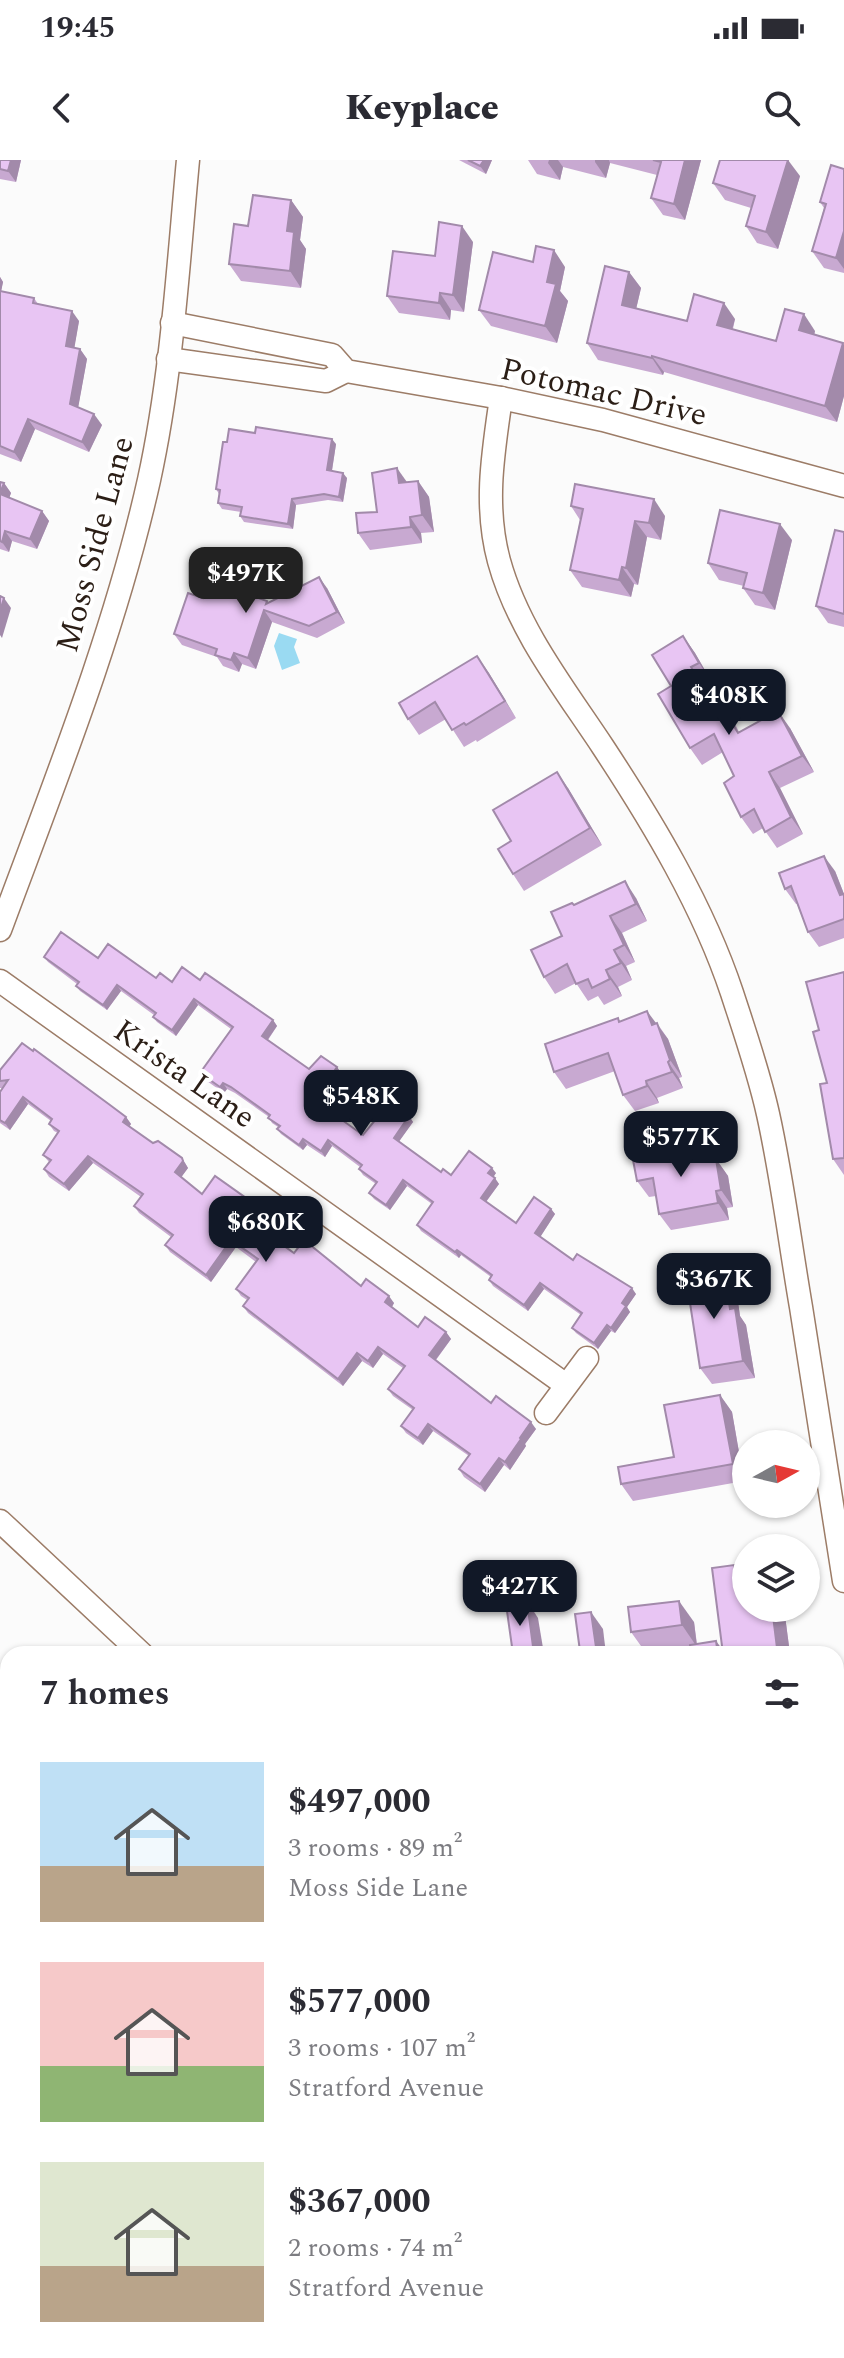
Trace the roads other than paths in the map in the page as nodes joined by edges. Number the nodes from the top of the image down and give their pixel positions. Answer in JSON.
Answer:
{"nodes":[{"id":1,"x":188,"y":160,"type":"edge"},
{"id":2,"x":172,"y":323,"type":"junction"},
{"id":3,"x":168,"y":359,"type":"junction"},
{"id":4,"x":346,"y":371,"type":"junction"},
{"id":5,"x":501,"y":398,"type":"junction"},
{"id":6,"x":844,"y":486,"type":"edge"},
{"id":7,"x":0,"y":930,"type":"edge"},
{"id":8,"x":0,"y":981,"type":"edge"},
{"id":9,"x":587,"y":1358,"type":"dead end"},
{"id":10,"x":566,"y":1385,"type":"junction"},
{"id":11,"x":546,"y":1413,"type":"dead end"},
{"id":12,"x":0,"y":1521,"type":"edge"},
{"id":13,"x":844,"y":1581,"type":"edge"},
{"id":14,"x":133,"y":1646,"type":"edge"}],
"edges":[{"from":1,"to":2,"type":"street","name":"Moss Side Lane"},
{"from":2,"to":3,"type":"street","name":"Moss Side Lane"},
{"from":2,"to":4,"type":"street","name":"Potomac Drive"},
{"from":3,"to":4,"type":"street","name":"Potomac Drive"},
{"from":3,"to":7,"type":"street","name":"Moss Side Lane"},
{"from":4,"to":5,"type":"street","name":"Potomac Drive"},
{"from":5,"to":6,"type":"street","name":"Potomac Drive"},
{"from":5,"to":13,"type":"street"},
{"from":8,"to":10,"type":"street","name":"Krista Lane"},
{"from":9,"to":10,"type":"street"},
{"from":10,"to":11,"type":"street"},
{"from":12,"to":14,"type":"street"}]}
